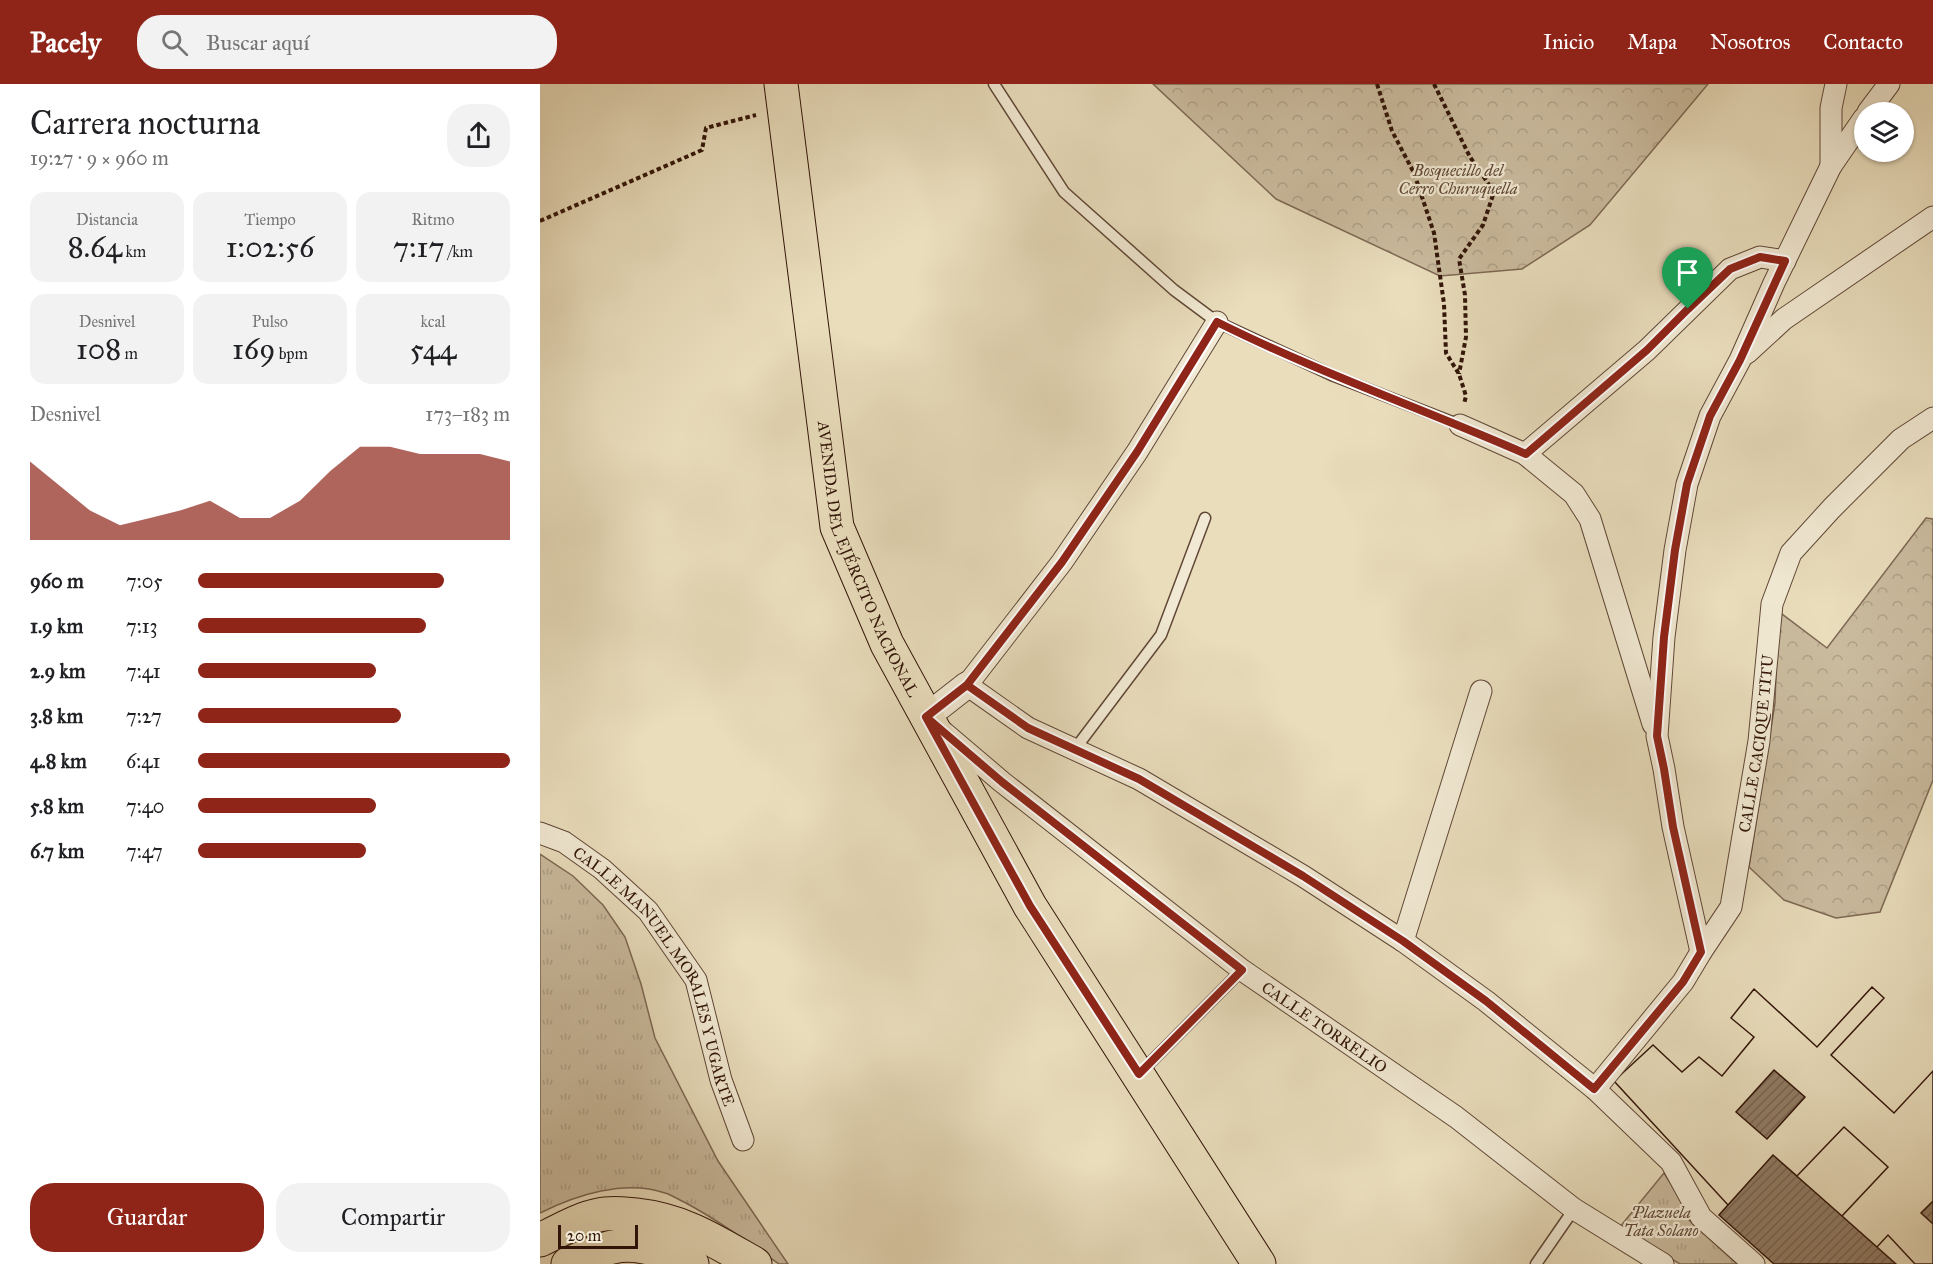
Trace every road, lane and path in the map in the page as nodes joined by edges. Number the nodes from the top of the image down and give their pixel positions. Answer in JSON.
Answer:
{"nodes":[{"id":1,"x":994,"y":84,"type":"edge"},
{"id":2,"x":1377,"y":84,"type":"edge"},
{"id":3,"x":1434,"y":84,"type":"edge"},
{"id":4,"x":1836,"y":84,"type":"edge"},
{"id":5,"x":1889,"y":84,"type":"edge"},
{"id":6,"x":783,"y":96,"type":"edge"},
{"id":7,"x":1876,"y":102,"type":"edge"},
{"id":8,"x":1854,"y":133,"type":"edge"},
{"id":9,"x":1831,"y":166,"type":"junction"},
{"id":10,"x":1933,"y":217,"type":"edge"},
{"id":11,"x":540,"y":221,"type":"edge"},
{"id":12,"x":1785,"y":261,"type":"junction"},
{"id":13,"x":1217,"y":322,"type":"junction"},
{"id":14,"x":1740,"y":360,"type":"junction"},
{"id":15,"x":1459,"y":374,"type":"junction"},
{"id":16,"x":1933,"y":418,"type":"edge"},
{"id":17,"x":1460,"y":425,"type":"junction"},
{"id":18,"x":1526,"y":454,"type":"junction"},
{"id":19,"x":1205,"y":518,"type":"dead end"},
{"id":20,"x":967,"y":685,"type":"junction"},
{"id":21,"x":1481,"y":691,"type":"dead end"},
{"id":22,"x":926,"y":717,"type":"junction"},
{"id":23,"x":1657,"y":736,"type":"junction"},
{"id":24,"x":1075,"y":749,"type":"junction"},
{"id":25,"x":540,"y":833,"type":"edge"},
{"id":26,"x":1403,"y":941,"type":"junction"},
{"id":27,"x":1701,"y":952,"type":"junction"},
{"id":28,"x":1242,"y":970,"type":"junction"},
{"id":29,"x":1139,"y":1074,"type":"junction"},
{"id":30,"x":1594,"y":1089,"type":"junction"},
{"id":31,"x":743,"y":1140,"type":"dead end"},
{"id":32,"x":1574,"y":1209,"type":"junction"},
{"id":33,"x":540,"y":1240,"type":"edge"},
{"id":34,"x":568,"y":1264,"type":"edge"},
{"id":35,"x":692,"y":1264,"type":"edge"},
{"id":36,"x":755,"y":1264,"type":"edge"},
{"id":37,"x":1259,"y":1264,"type":"edge"},
{"id":38,"x":1536,"y":1264,"type":"edge"},
{"id":39,"x":1663,"y":1264,"type":"edge"},
{"id":40,"x":1754,"y":1264,"type":"edge"}],
"edges":[{"from":1,"to":13,"type":"lane"},
{"from":2,"to":15,"type":"path"},
{"from":3,"to":15,"type":"path"},
{"from":4,"to":9,"type":"street"},
{"from":5,"to":7,"type":"street"},
{"from":6,"to":11,"type":"path"},
{"from":6,"to":22,"type":"main road","name":"AVENIDA DEL EJÉRCITO NACIONAL"},
{"from":8,"to":9,"type":"street"},
{"from":9,"to":12,"type":"street"},
{"from":10,"to":14,"type":"street"},
{"from":12,"to":14,"type":"street"},
{"from":12,"to":18,"type":"street"},
{"from":13,"to":17,"type":"lane"},
{"from":13,"to":20,"type":"street"},
{"from":14,"to":23,"type":"street"},
{"from":15,"to":17,"type":"path"},
{"from":16,"to":27,"type":"street","name":"CALLE CACIQUE TITU"},
{"from":17,"to":18,"type":"street"},
{"from":18,"to":23,"type":"street"},
{"from":19,"to":24,"type":"lane"},
{"from":20,"to":22,"type":"street"},
{"from":20,"to":24,"type":"street"},
{"from":21,"to":26,"type":"street"},
{"from":22,"to":28,"type":"street","name":"CALLE TORRELIO"},
{"from":22,"to":29,"type":"main road","name":"AVENIDA DEL EJÉRCITO NACIONAL"},
{"from":23,"to":27,"type":"street"},
{"from":24,"to":26,"type":"street"},
{"from":25,"to":31,"type":"street","name":"CALLE MANUEL MORALES Y UGARTE"},
{"from":26,"to":30,"type":"street"},
{"from":27,"to":30,"type":"street","name":"CALLE CACIQUE TITU"},
{"from":28,"to":29,"type":"lane"},
{"from":28,"to":32,"type":"street","name":"CALLE TORRELIO"},
{"from":29,"to":37,"type":"main road","name":"AVENIDA DEL EJÉRCITO NACIONAL"},
{"from":30,"to":40,"type":"street"},
{"from":32,"to":38,"type":"lane"},
{"from":32,"to":39,"type":"street","name":"CALLE TORRELIO"},
{"from":33,"to":36,"type":"main road"},
{"from":34,"to":35,"type":"main road"}]}
